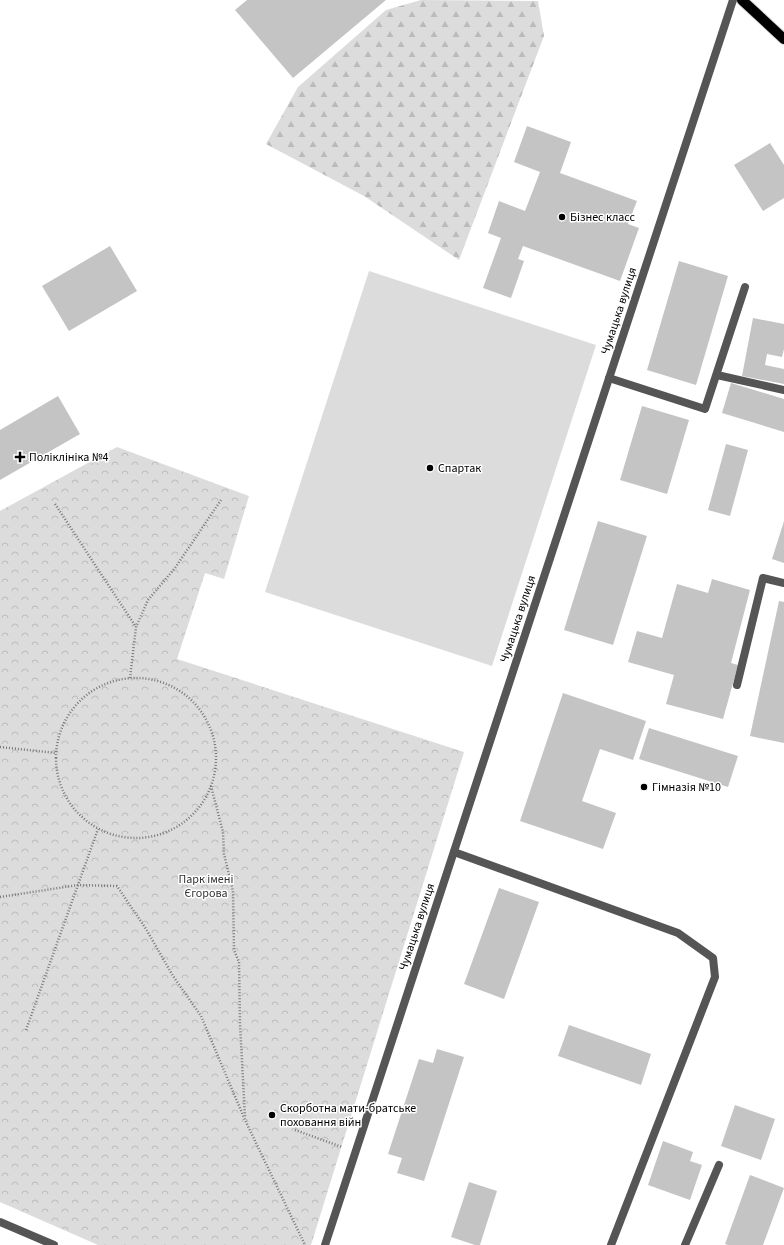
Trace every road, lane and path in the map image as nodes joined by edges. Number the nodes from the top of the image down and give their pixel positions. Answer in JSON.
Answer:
{"nodes":[{"id":1,"x":733,"y":0,"type":"edge"},
{"id":2,"x":742,"y":0,"type":"edge"},
{"id":3,"x":784,"y":39,"type":"edge"},
{"id":4,"x":745,"y":287,"type":"dead end"},
{"id":5,"x":717,"y":375,"type":"junction"},
{"id":6,"x":609,"y":378,"type":"junction"},
{"id":7,"x":784,"y":390,"type":"edge"},
{"id":8,"x":221,"y":500,"type":"dead end"},
{"id":9,"x":55,"y":504,"type":"dead end"},
{"id":10,"x":784,"y":583,"type":"edge"},
{"id":11,"x":136,"y":627,"type":"junction"},
{"id":12,"x":130,"y":678,"type":"junction"},
{"id":13,"x":737,"y":685,"type":"dead end"},
{"id":14,"x":0,"y":747,"type":"edge"},
{"id":15,"x":56,"y":753,"type":"junction"},
{"id":16,"x":211,"y":786,"type":"junction"},
{"id":17,"x":98,"y":829,"type":"junction"},
{"id":18,"x":454,"y":852,"type":"junction"},
{"id":19,"x":78,"y":885,"type":"junction"},
{"id":20,"x":0,"y":897,"type":"edge"},
{"id":21,"x":26,"y":1030,"type":"dead end"},
{"id":22,"x":245,"y":1120,"type":"junction"},
{"id":23,"x":296,"y":1130,"type":"dead end"},
{"id":24,"x":356,"y":1152,"type":"junction"},
{"id":25,"x":719,"y":1165,"type":"dead end"},
{"id":26,"x":0,"y":1222,"type":"edge"},
{"id":27,"x":54,"y":1245,"type":"edge"},
{"id":28,"x":305,"y":1245,"type":"edge"},
{"id":29,"x":325,"y":1245,"type":"edge"},
{"id":30,"x":611,"y":1245,"type":"edge"},
{"id":31,"x":685,"y":1245,"type":"edge"}],
"edges":[{"from":1,"to":6,"type":"street","name":"Чумацька вулиця"},
{"from":2,"to":3,"type":"main road"},
{"from":4,"to":5,"type":"street"},
{"from":5,"to":6,"type":"street"},
{"from":5,"to":7,"type":"street"},
{"from":6,"to":18,"type":"street","name":"Чумацька вулиця"},
{"from":8,"to":11,"type":"path"},
{"from":9,"to":11,"type":"path"},
{"from":10,"to":13,"type":"street"},
{"from":11,"to":12,"type":"path"},
{"from":12,"to":15,"type":"path"},
{"from":12,"to":16,"type":"path"},
{"from":14,"to":15,"type":"path"},
{"from":15,"to":17,"type":"path"},
{"from":16,"to":17,"type":"path"},
{"from":16,"to":22,"type":"path"},
{"from":17,"to":19,"type":"path"},
{"from":18,"to":24,"type":"street","name":"Чумацька вулиця"},
{"from":18,"to":30,"type":"street"},
{"from":19,"to":20,"type":"path"},
{"from":19,"to":21,"type":"path"},
{"from":19,"to":22,"type":"path"},
{"from":22,"to":28,"type":"path"},
{"from":23,"to":24,"type":"path"},
{"from":24,"to":29,"type":"street","name":"Чумацька вулиця"},
{"from":25,"to":31,"type":"street"},
{"from":26,"to":27,"type":"street"}]}
